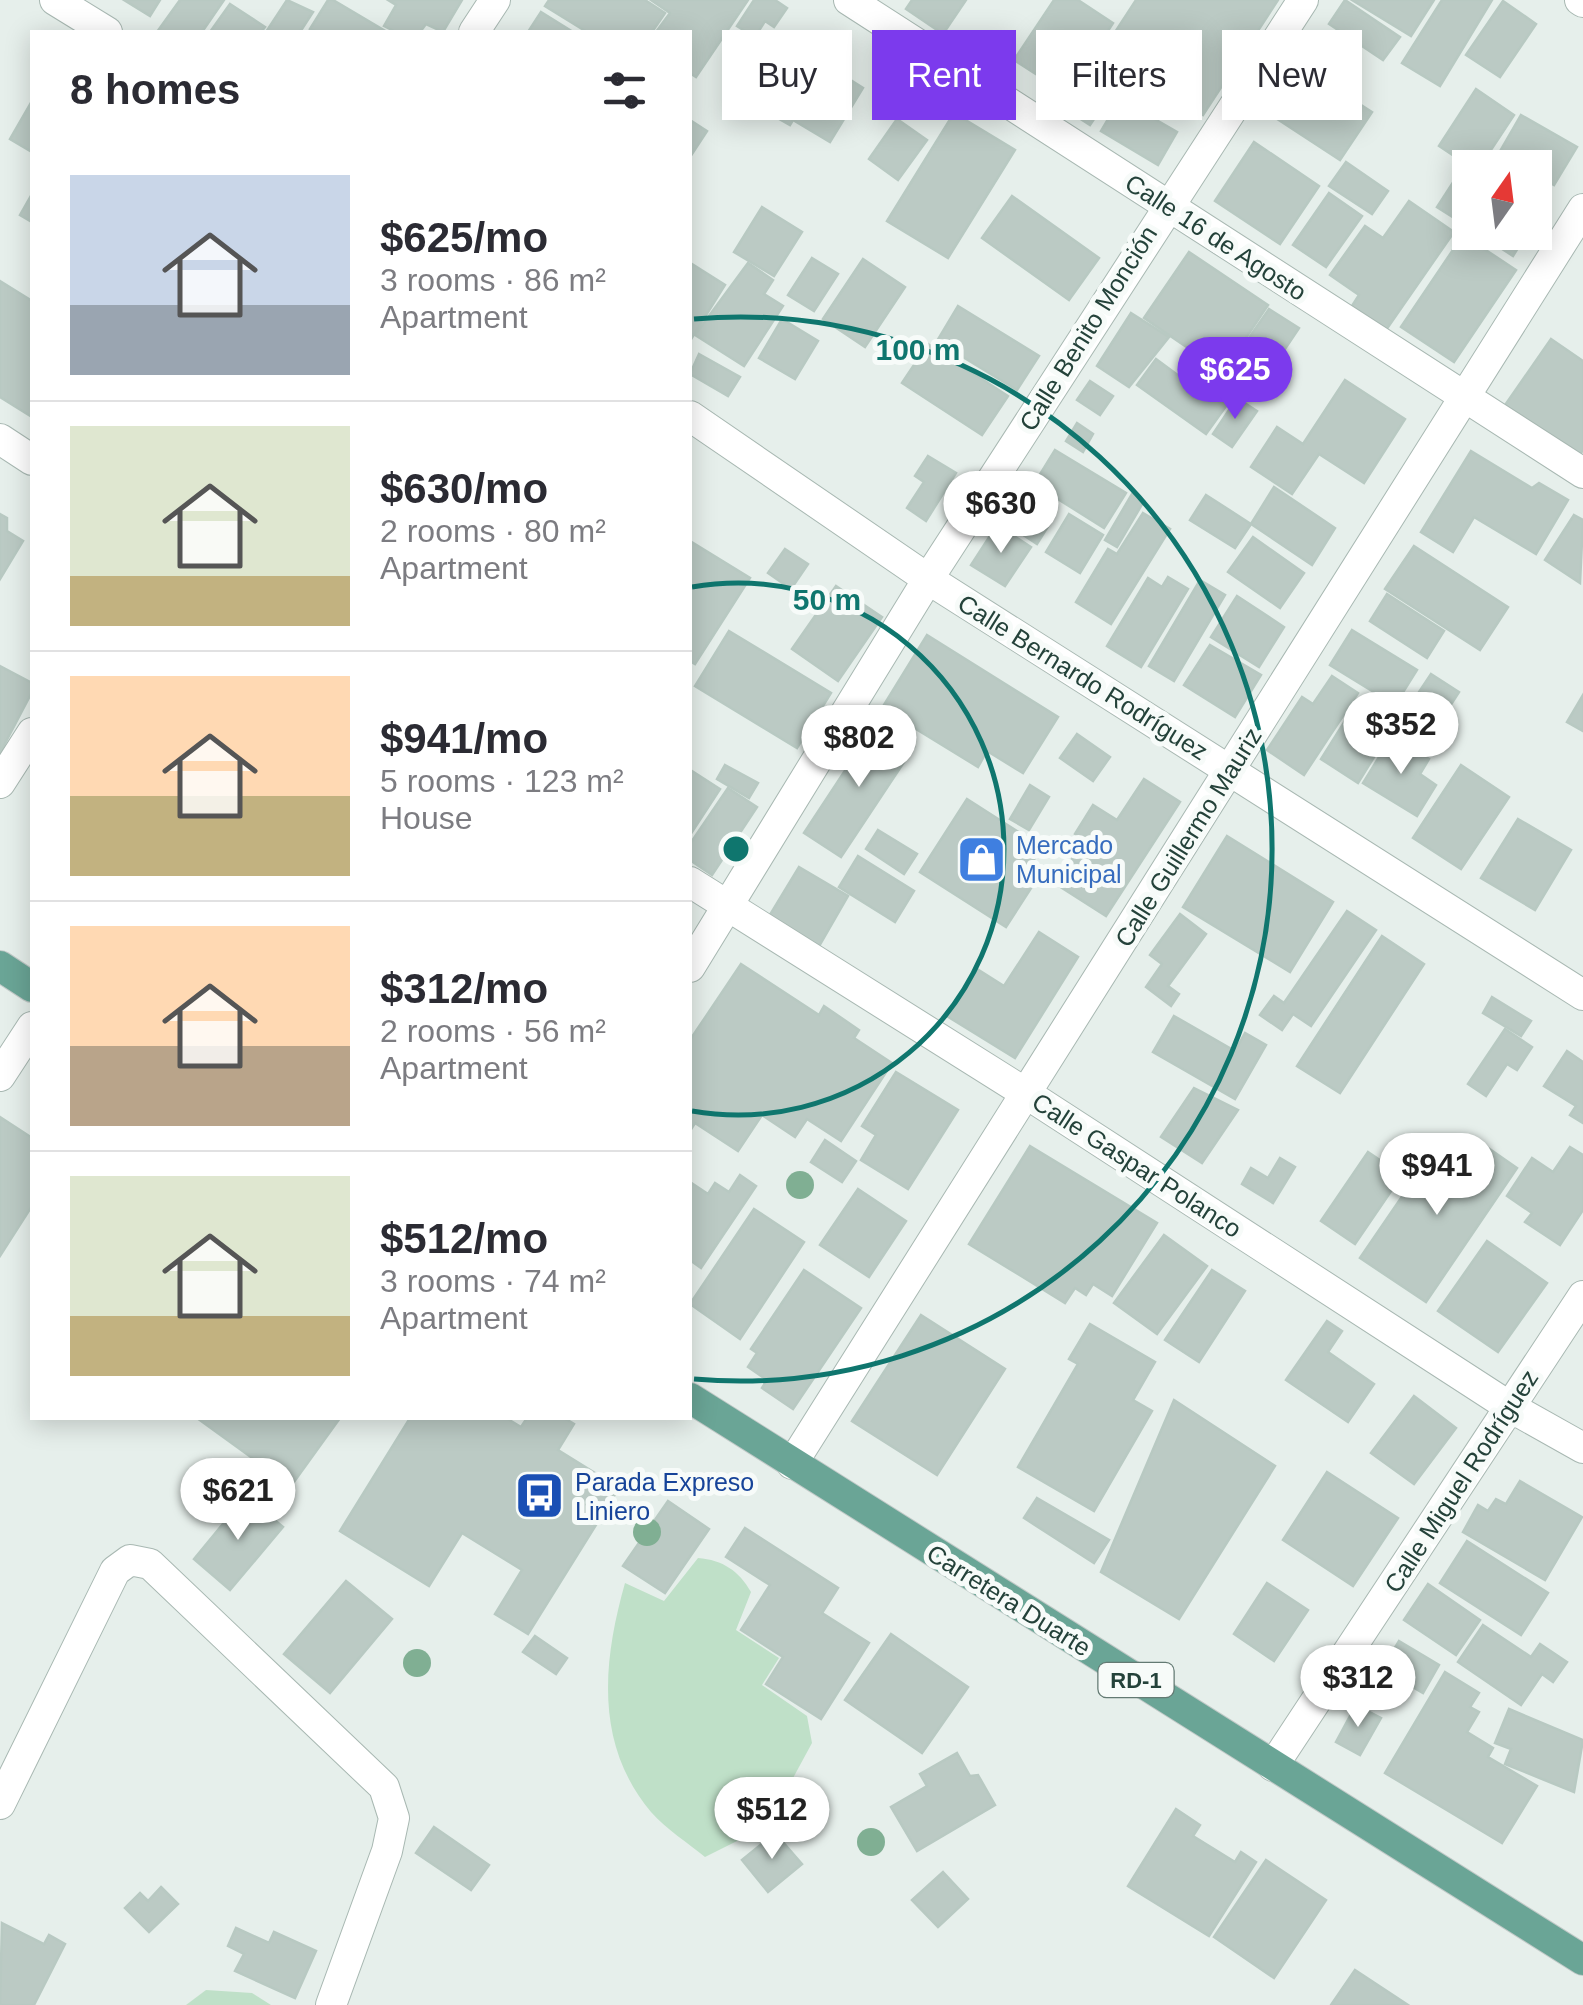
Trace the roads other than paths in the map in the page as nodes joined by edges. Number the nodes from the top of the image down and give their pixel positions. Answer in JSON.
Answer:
{"nodes":[{"id":1,"x":56,"y":0,"type":"edge"},
{"id":2,"x":495,"y":0,"type":"edge"},
{"id":3,"x":849,"y":0,"type":"edge"},
{"id":4,"x":1303,"y":0,"type":"edge"},
{"id":5,"x":104,"y":30,"type":"edge"},
{"id":6,"x":475,"y":30,"type":"edge"},
{"id":7,"x":1167,"y":204,"type":"junction"},
{"id":8,"x":1583,"y":210,"type":"edge"},
{"id":9,"x":1462,"y":398,"type":"junction"},
{"id":10,"x":692,"y":417,"type":"edge"},
{"id":11,"x":0,"y":439,"type":"edge"},
{"id":12,"x":30,"y":459,"type":"edge"},
{"id":13,"x":1583,"y":472,"type":"edge"},
{"id":14,"x":928,"y":579,"type":"junction"},
{"id":15,"x":30,"y":736,"type":"edge"},
{"id":16,"x":1230,"y":770,"type":"junction"},
{"id":17,"x":0,"y":783,"type":"edge"},
{"id":18,"x":692,"y":883,"type":"edge"},
{"id":19,"x":728,"y":907,"type":"junction"},
{"id":20,"x":692,"y":964,"type":"edge"},
{"id":21,"x":0,"y":966,"type":"edge"},
{"id":22,"x":30,"y":986,"type":"edge"},
{"id":23,"x":1583,"y":996,"type":"edge"},
{"id":24,"x":30,"y":1030,"type":"edge"},
{"id":25,"x":0,"y":1076,"type":"edge"},
{"id":26,"x":1027,"y":1094,"type":"junction"},
{"id":27,"x":1583,"y":1296,"type":"edge"},
{"id":28,"x":692,"y":1399,"type":"edge"},
{"id":29,"x":1510,"y":1407,"type":"junction"},
{"id":30,"x":1583,"y":1448,"type":"edge"},
{"id":31,"x":792,"y":1464,"type":"junction"},
{"id":32,"x":1273,"y":1766,"type":"junction"},
{"id":33,"x":0,"y":1804,"type":"edge"},
{"id":34,"x":1583,"y":1960,"type":"edge"},
{"id":35,"x":331,"y":2005,"type":"edge"}],
"edges":[{"from":1,"to":5,"type":"street"},
{"from":2,"to":6,"type":"street"},
{"from":3,"to":7,"type":"street","name":"Calle 16 de Agosto"},
{"from":4,"to":7,"type":"street","name":"Calle Benito Monción"},
{"from":7,"to":9,"type":"street","name":"Calle 16 de Agosto"},
{"from":7,"to":14,"type":"street","name":"Calle Benito Monción"},
{"from":8,"to":9,"type":"street","name":"Calle Guillermo Mauriz"},
{"from":9,"to":13,"type":"street","name":"Calle 16 de Agosto"},
{"from":9,"to":16,"type":"street","name":"Calle Guillermo Mauriz"},
{"from":10,"to":14,"type":"street","name":"Calle Bernardo Rodríguez"},
{"from":11,"to":12,"type":"street"},
{"from":14,"to":16,"type":"street","name":"Calle Bernardo Rodríguez"},
{"from":14,"to":19,"type":"street","name":"Calle Benito Monción"},
{"from":15,"to":17,"type":"street"},
{"from":16,"to":23,"type":"street","name":"Calle Bernardo Rodríguez"},
{"from":16,"to":26,"type":"street","name":"Calle Guillermo Mauriz"},
{"from":18,"to":19,"type":"street","name":"Calle Gaspar Polanco"},
{"from":19,"to":20,"type":"street","name":"Calle Benito Monción"},
{"from":19,"to":26,"type":"street","name":"Calle Gaspar Polanco"},
{"from":21,"to":22,"type":"main road"},
{"from":24,"to":25,"type":"street"},
{"from":26,"to":29,"type":"street","name":"Calle Gaspar Polanco"},
{"from":26,"to":31,"type":"street","name":"Calle Guillermo Mauriz"},
{"from":27,"to":29,"type":"street","name":"Calle Miguel Rodríguez"},
{"from":28,"to":31,"type":"main road","name":"Carretera Duarte","number":"RD-1"},
{"from":29,"to":30,"type":"street","name":"Calle Gaspar Polanco"},
{"from":29,"to":32,"type":"street","name":"Calle Miguel Rodríguez"},
{"from":31,"to":32,"type":"main road","name":"Carretera Duarte","number":"RD-1"},
{"from":32,"to":34,"type":"main road","name":"Carretera Duarte","number":"RD-1"},
{"from":33,"to":35,"type":"street"}]}
